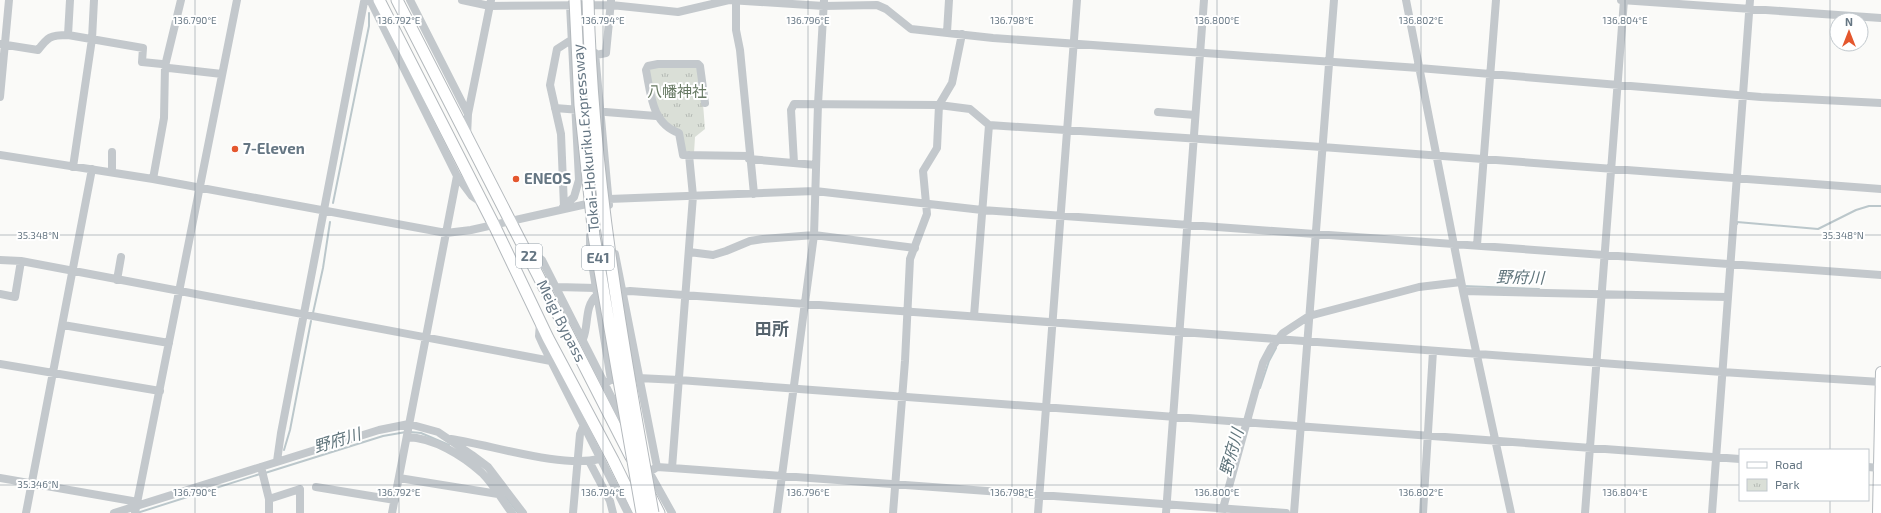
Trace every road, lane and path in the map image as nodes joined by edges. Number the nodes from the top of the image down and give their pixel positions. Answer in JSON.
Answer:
{"nodes":[{"id":1,"x":9,"y":0,"type":"edge"},
{"id":2,"x":70,"y":0,"type":"edge"},
{"id":3,"x":94,"y":0,"type":"edge"},
{"id":4,"x":181,"y":0,"type":"edge"},
{"id":5,"x":237,"y":0,"type":"edge"},
{"id":6,"x":369,"y":0,"type":"edge"},
{"id":7,"x":379,"y":0,"type":"edge"},
{"id":8,"x":397,"y":0,"type":"edge"},
{"id":9,"x":410,"y":0,"type":"edge"},
{"id":10,"x":462,"y":0,"type":"edge"},
{"id":11,"x":949,"y":0,"type":"edge"},
{"id":12,"x":1077,"y":0,"type":"edge"},
{"id":13,"x":1204,"y":0,"type":"edge"},
{"id":14,"x":1334,"y":0,"type":"edge"},
{"id":15,"x":1406,"y":0,"type":"edge"},
{"id":16,"x":1496,"y":0,"type":"edge"},
{"id":17,"x":1623,"y":0,"type":"edge"},
{"id":18,"x":1750,"y":0,"type":"edge"},
{"id":19,"x":736,"y":1,"type":"edge"},
{"id":20,"x":572,"y":2,"type":"edge"},
{"id":21,"x":592,"y":2,"type":"edge"},
{"id":22,"x":491,"y":3,"type":"edge"},
{"id":23,"x":611,"y":3,"type":"edge"},
{"id":24,"x":824,"y":3,"type":"edge"},
{"id":25,"x":1749,"y":10,"type":"junction"},
{"id":26,"x":1881,"y":18,"type":"edge"},
{"id":27,"x":947,"y":32,"type":"junction"},
{"id":28,"x":962,"y":34,"type":"junction"},
{"id":29,"x":68,"y":35,"type":"junction"},
{"id":30,"x":92,"y":39,"type":"junction"},
{"id":31,"x":571,"y":40,"type":"junction"},
{"id":32,"x":1073,"y":44,"type":"junction"},
{"id":33,"x":2,"y":45,"type":"edge"},
{"id":34,"x":1200,"y":53,"type":"junction"},
{"id":35,"x":596,"y":56,"type":"junction"},
{"id":36,"x":1328,"y":61,"type":"junction"},
{"id":37,"x":165,"y":66,"type":"junction"},
{"id":38,"x":1420,"y":68,"type":"junction"},
{"id":39,"x":222,"y":74,"type":"junction"},
{"id":40,"x":1490,"y":74,"type":"junction"},
{"id":41,"x":1617,"y":84,"type":"junction"},
{"id":42,"x":1743,"y":94,"type":"junction"},
{"id":43,"x":0,"y":97,"type":"edge"},
{"id":44,"x":705,"y":103,"type":"dead end"},
{"id":45,"x":1881,"y":103,"type":"edge"},
{"id":46,"x":818,"y":104,"type":"junction"},
{"id":47,"x":939,"y":105,"type":"junction"},
{"id":48,"x":555,"y":108,"type":"junction"},
{"id":49,"x":574,"y":110,"type":"junction"},
{"id":50,"x":600,"y":112,"type":"junction"},
{"id":51,"x":1158,"y":112,"type":"dead end"},
{"id":52,"x":468,"y":114,"type":"junction"},
{"id":53,"x":1195,"y":115,"type":"junction"},
{"id":54,"x":656,"y":116,"type":"junction"},
{"id":55,"x":989,"y":125,"type":"junction"},
{"id":56,"x":1066,"y":130,"type":"junction"},
{"id":57,"x":467,"y":136,"type":"junction"},
{"id":58,"x":1193,"y":139,"type":"junction"},
{"id":59,"x":1322,"y":147,"type":"junction"},
{"id":60,"x":112,"y":152,"type":"dead end"},
{"id":61,"x":0,"y":155,"type":"edge"},
{"id":62,"x":689,"y":155,"type":"junction"},
{"id":63,"x":1437,"y":156,"type":"junction"},
{"id":64,"x":749,"y":158,"type":"junction"},
{"id":65,"x":1484,"y":159,"type":"junction"},
{"id":66,"x":794,"y":163,"type":"junction"},
{"id":67,"x":816,"y":165,"type":"junction"},
{"id":68,"x":73,"y":167,"type":"junction"},
{"id":69,"x":92,"y":169,"type":"junction"},
{"id":70,"x":1610,"y":169,"type":"junction"},
{"id":71,"x":112,"y":172,"type":"junction"},
{"id":72,"x":457,"y":176,"type":"junction"},
{"id":73,"x":153,"y":179,"type":"junction"},
{"id":74,"x":1736,"y":179,"type":"junction"},
{"id":75,"x":200,"y":187,"type":"junction"},
{"id":76,"x":1881,"y":189,"type":"edge"},
{"id":77,"x":815,"y":191,"type":"junction"},
{"id":78,"x":754,"y":194,"type":"junction"},
{"id":79,"x":693,"y":196,"type":"junction"},
{"id":80,"x":608,"y":199,"type":"junction"},
{"id":81,"x":483,"y":204,"type":"junction"},
{"id":82,"x":588,"y":204,"type":"junction"},
{"id":83,"x":927,"y":205,"type":"junction"},
{"id":84,"x":564,"y":206,"type":"junction"},
{"id":85,"x":982,"y":210,"type":"junction"},
{"id":86,"x":325,"y":211,"type":"junction"},
{"id":87,"x":551,"y":212,"type":"junction"},
{"id":88,"x":1060,"y":216,"type":"junction"},
{"id":89,"x":511,"y":221,"type":"junction"},
{"id":90,"x":494,"y":225,"type":"junction"},
{"id":91,"x":1188,"y":225,"type":"junction"},
{"id":92,"x":446,"y":233,"type":"junction"},
{"id":93,"x":1315,"y":234,"type":"junction"},
{"id":94,"x":814,"y":236,"type":"junction"},
{"id":95,"x":1454,"y":243,"type":"junction"},
{"id":96,"x":1477,"y":245,"type":"junction"},
{"id":97,"x":915,"y":248,"type":"junction"},
{"id":98,"x":526,"y":249,"type":"junction"},
{"id":99,"x":689,"y":252,"type":"junction"},
{"id":100,"x":1603,"y":255,"type":"junction"},
{"id":101,"x":121,"y":256,"type":"dead end"},
{"id":102,"x":0,"y":260,"type":"edge"},
{"id":103,"x":21,"y":261,"type":"junction"},
{"id":104,"x":1732,"y":264,"type":"junction"},
{"id":105,"x":73,"y":272,"type":"junction"},
{"id":106,"x":1881,"y":275,"type":"edge"},
{"id":107,"x":117,"y":280,"type":"junction"},
{"id":108,"x":557,"y":287,"type":"junction"},
{"id":109,"x":1462,"y":287,"type":"junction"},
{"id":110,"x":180,"y":292,"type":"junction"},
{"id":111,"x":596,"y":292,"type":"junction"},
{"id":112,"x":622,"y":292,"type":"junction"},
{"id":113,"x":1601,"y":292,"type":"junction"},
{"id":114,"x":0,"y":294,"type":"edge"},
{"id":115,"x":685,"y":294,"type":"junction"},
{"id":116,"x":1727,"y":295,"type":"junction"},
{"id":117,"x":806,"y":305,"type":"junction"},
{"id":118,"x":907,"y":311,"type":"junction"},
{"id":119,"x":304,"y":316,"type":"junction"},
{"id":120,"x":974,"y":316,"type":"junction"},
{"id":121,"x":1309,"y":318,"type":"junction"},
{"id":122,"x":540,"y":320,"type":"junction"},
{"id":123,"x":1052,"y":322,"type":"junction"},
{"id":124,"x":63,"y":325,"type":"junction"},
{"id":125,"x":1180,"y":332,"type":"junction"},
{"id":126,"x":425,"y":338,"type":"junction"},
{"id":127,"x":583,"y":339,"type":"junction"},
{"id":128,"x":1280,"y":339,"type":"junction"},
{"id":129,"x":1307,"y":342,"type":"junction"},
{"id":130,"x":169,"y":343,"type":"junction"},
{"id":131,"x":1433,"y":351,"type":"junction"},
{"id":132,"x":1477,"y":353,"type":"junction"},
{"id":133,"x":551,"y":361,"type":"junction"},
{"id":134,"x":1595,"y":362,"type":"junction"},
{"id":135,"x":0,"y":364,"type":"edge"},
{"id":136,"x":54,"y":372,"type":"junction"},
{"id":137,"x":1722,"y":372,"type":"junction"},
{"id":138,"x":1881,"y":372,"type":"edge"},
{"id":139,"x":638,"y":378,"type":"junction"},
{"id":140,"x":679,"y":380,"type":"junction"},
{"id":141,"x":608,"y":381,"type":"junction"},
{"id":142,"x":1881,"y":382,"type":"edge"},
{"id":143,"x":794,"y":389,"type":"junction"},
{"id":144,"x":160,"y":391,"type":"junction"},
{"id":145,"x":902,"y":397,"type":"junction"},
{"id":146,"x":1880,"y":400,"type":"edge"},
{"id":147,"x":1045,"y":408,"type":"junction"},
{"id":148,"x":1174,"y":417,"type":"junction"},
{"id":149,"x":1249,"y":423,"type":"junction"},
{"id":150,"x":583,"y":426,"type":"junction"},
{"id":151,"x":1301,"y":427,"type":"junction"},
{"id":152,"x":408,"y":431,"type":"junction"},
{"id":153,"x":1427,"y":437,"type":"junction"},
{"id":154,"x":448,"y":438,"type":"junction"},
{"id":155,"x":639,"y":438,"type":"junction"},
{"id":156,"x":1496,"y":442,"type":"junction"},
{"id":157,"x":1589,"y":448,"type":"junction"},
{"id":158,"x":1716,"y":457,"type":"junction"},
{"id":159,"x":599,"y":459,"type":"junction"},
{"id":160,"x":1739,"y":459,"type":"edge"},
{"id":161,"x":578,"y":460,"type":"junction"},
{"id":162,"x":589,"y":461,"type":"junction"},
{"id":163,"x":277,"y":462,"type":"junction"},
{"id":164,"x":657,"y":467,"type":"junction"},
{"id":165,"x":672,"y":468,"type":"junction"},
{"id":166,"x":1869,"y":468,"type":"edge"},
{"id":167,"x":1878,"y":468,"type":"junction"},
{"id":168,"x":262,"y":472,"type":"junction"},
{"id":169,"x":649,"y":472,"type":"junction"},
{"id":170,"x":783,"y":475,"type":"junction"},
{"id":171,"x":0,"y":478,"type":"edge"},
{"id":172,"x":399,"y":478,"type":"junction"},
{"id":173,"x":32,"y":483,"type":"junction"},
{"id":174,"x":895,"y":484,"type":"junction"},
{"id":175,"x":316,"y":487,"type":"dead end"},
{"id":176,"x":498,"y":494,"type":"junction"},
{"id":177,"x":1039,"y":494,"type":"junction"},
{"id":178,"x":269,"y":499,"type":"junction"},
{"id":179,"x":395,"y":500,"type":"junction"},
{"id":180,"x":1167,"y":504,"type":"junction"},
{"id":181,"x":137,"y":507,"type":"edge"},
{"id":182,"x":1225,"y":510,"type":"edge"},
{"id":183,"x":26,"y":513,"type":"edge"},
{"id":184,"x":114,"y":513,"type":"edge"},
{"id":185,"x":269,"y":513,"type":"edge"},
{"id":186,"x":300,"y":513,"type":"edge"},
{"id":187,"x":392,"y":513,"type":"edge"},
{"id":188,"x":512,"y":513,"type":"edge"},
{"id":189,"x":523,"y":513,"type":"edge"},
{"id":190,"x":573,"y":513,"type":"edge"},
{"id":191,"x":613,"y":513,"type":"edge"},
{"id":192,"x":628,"y":513,"type":"edge"},
{"id":193,"x":640,"y":513,"type":"edge"},
{"id":194,"x":653,"y":513,"type":"edge"},
{"id":195,"x":658,"y":513,"type":"edge"},
{"id":196,"x":672,"y":513,"type":"edge"},
{"id":197,"x":777,"y":513,"type":"edge"},
{"id":198,"x":893,"y":513,"type":"edge"},
{"id":199,"x":1038,"y":513,"type":"edge"},
{"id":200,"x":1166,"y":513,"type":"edge"},
{"id":201,"x":1286,"y":513,"type":"edge"},
{"id":202,"x":1294,"y":513,"type":"edge"},
{"id":203,"x":1423,"y":513,"type":"edge"},
{"id":204,"x":1511,"y":513,"type":"edge"},
{"id":205,"x":1585,"y":513,"type":"edge"},
{"id":206,"x":1712,"y":513,"type":"edge"},
{"id":207,"x":1878,"y":513,"type":"edge"}],
"edges":[{"from":1,"to":33,"type":"street"},
{"from":2,"to":29,"type":"street"},
{"from":3,"to":30,"type":"street"},
{"from":4,"to":37,"type":"street"},
{"from":5,"to":39,"type":"street"},
{"from":6,"to":72,"type":"street"},
{"from":6,"to":86,"type":"street"},
{"from":7,"to":81,"type":"highway","name":"Meigi Bypass","number":"22"},
{"from":8,"to":57,"type":"highway","name":"Meigi Bypass","number":"22"},
{"from":9,"to":52,"type":"street"},
{"from":10,"to":22,"type":"street"},
{"from":11,"to":27,"type":"street"},
{"from":12,"to":32,"type":"street"},
{"from":13,"to":34,"type":"street"},
{"from":14,"to":36,"type":"street"},
{"from":15,"to":38,"type":"street"},
{"from":16,"to":40,"type":"street"},
{"from":17,"to":25,"type":"street"},
{"from":17,"to":41,"type":"street"},
{"from":18,"to":25,"type":"street"},
{"from":19,"to":23,"type":"street"},
{"from":19,"to":24,"type":"street"},
{"from":19,"to":64,"type":"street"},
{"from":20,"to":21,"type":"street"},
{"from":20,"to":22,"type":"street"},
{"from":20,"to":31,"type":"street"},
{"from":20,"to":193,"type":"highway","name":"Tokai-Hokuriku Expressway","number":"E41","bridge":true},
{"from":21,"to":23,"type":"street"},
{"from":21,"to":35,"type":"street"},
{"from":21,"to":155,"type":"highway","name":"Tokai-Hokuriku Expressway","number":"E41","bridge":true},
{"from":22,"to":52,"type":"street"},
{"from":23,"to":35,"type":"street"},
{"from":24,"to":27,"type":"street"},
{"from":24,"to":46,"type":"street"},
{"from":25,"to":26,"type":"street"},
{"from":25,"to":42,"type":"street"},
{"from":27,"to":28,"type":"street"},
{"from":28,"to":32,"type":"street"},
{"from":28,"to":47,"type":"street"},
{"from":29,"to":30,"type":"street"},
{"from":29,"to":33,"type":"street"},
{"from":30,"to":37,"type":"street"},
{"from":30,"to":68,"type":"street"},
{"from":31,"to":48,"type":"street"},
{"from":31,"to":49,"type":"street"},
{"from":32,"to":34,"type":"street"},
{"from":32,"to":56,"type":"street"},
{"from":33,"to":43,"type":"street"},
{"from":34,"to":36,"type":"street"},
{"from":34,"to":53,"type":"street"},
{"from":35,"to":50,"type":"street"},
{"from":36,"to":38,"type":"street"},
{"from":36,"to":59,"type":"street"},
{"from":37,"to":39,"type":"street"},
{"from":37,"to":73,"type":"street"},
{"from":38,"to":40,"type":"street"},
{"from":38,"to":63,"type":"street"},
{"from":39,"to":75,"type":"street"},
{"from":40,"to":41,"type":"street"},
{"from":40,"to":65,"type":"street"},
{"from":41,"to":42,"type":"street"},
{"from":41,"to":70,"type":"street"},
{"from":42,"to":45,"type":"street"},
{"from":42,"to":74,"type":"street"},
{"from":44,"to":54,"type":"street"},
{"from":46,"to":47,"type":"street"},
{"from":46,"to":66,"type":"street"},
{"from":46,"to":67,"type":"street"},
{"from":47,"to":55,"type":"street"},
{"from":47,"to":83,"type":"street"},
{"from":48,"to":49,"type":"street"},
{"from":48,"to":84,"type":"street"},
{"from":49,"to":50,"type":"street"},
{"from":49,"to":84,"type":"street"},
{"from":50,"to":54,"type":"street"},
{"from":50,"to":80,"type":"street"},
{"from":51,"to":53,"type":"street"},
{"from":52,"to":57,"type":"street"},
{"from":53,"to":58,"type":"street"},
{"from":54,"to":62,"type":"street"},
{"from":55,"to":56,"type":"street"},
{"from":55,"to":85,"type":"street"},
{"from":56,"to":58,"type":"street"},
{"from":56,"to":88,"type":"street"},
{"from":57,"to":89,"type":"highway","name":"Meigi Bypass","number":"22"},
{"from":58,"to":59,"type":"street"},
{"from":58,"to":91,"type":"street"},
{"from":59,"to":63,"type":"street"},
{"from":59,"to":93,"type":"street"},
{"from":60,"to":71,"type":"street"},
{"from":61,"to":68,"type":"street"},
{"from":62,"to":64,"type":"street"},
{"from":62,"to":79,"type":"street"},
{"from":63,"to":65,"type":"street"},
{"from":63,"to":95,"type":"street"},
{"from":64,"to":66,"type":"street"},
{"from":64,"to":78,"type":"street"},
{"from":65,"to":70,"type":"street"},
{"from":65,"to":96,"type":"street"},
{"from":66,"to":67,"type":"street"},
{"from":67,"to":77,"type":"street"},
{"from":68,"to":69,"type":"street"},
{"from":69,"to":71,"type":"street"},
{"from":69,"to":105,"type":"street"},
{"from":70,"to":74,"type":"street"},
{"from":70,"to":100,"type":"street"},
{"from":71,"to":73,"type":"street"},
{"from":72,"to":81,"type":"street"},
{"from":72,"to":92,"type":"street"},
{"from":73,"to":75,"type":"street"},
{"from":74,"to":76,"type":"street"},
{"from":74,"to":104,"type":"street"},
{"from":75,"to":86,"type":"street"},
{"from":75,"to":110,"type":"street"},
{"from":77,"to":78,"type":"street"},
{"from":77,"to":83,"type":"street"},
{"from":77,"to":94,"type":"street"},
{"from":78,"to":79,"type":"street"},
{"from":79,"to":80,"type":"street"},
{"from":79,"to":99,"type":"street"},
{"from":80,"to":82,"type":"street"},
{"from":80,"to":112,"type":"street"},
{"from":81,"to":90,"type":"highway","name":"Meigi Bypass","number":"22"},
{"from":82,"to":87,"type":"street"},
{"from":82,"to":111,"type":"street"},
{"from":83,"to":85,"type":"street"},
{"from":83,"to":97,"type":"street"},
{"from":84,"to":87,"type":"street"},
{"from":85,"to":88,"type":"street"},
{"from":85,"to":120,"type":"street"},
{"from":86,"to":92,"type":"street"},
{"from":86,"to":119,"type":"street"},
{"from":87,"to":89,"type":"street"},
{"from":88,"to":91,"type":"street"},
{"from":88,"to":123,"type":"street"},
{"from":89,"to":90,"type":"street"},
{"from":89,"to":98,"type":"highway","name":"Meigi Bypass","number":"22"},
{"from":90,"to":92,"type":"street"},
{"from":90,"to":122,"type":"highway","name":"Meigi Bypass","number":"22"},
{"from":91,"to":93,"type":"street"},
{"from":91,"to":125,"type":"street"},
{"from":92,"to":126,"type":"street"},
{"from":93,"to":95,"type":"street"},
{"from":93,"to":121,"type":"street"},
{"from":94,"to":97,"type":"street"},
{"from":94,"to":99,"type":"street"},
{"from":94,"to":117,"type":"street"},
{"from":95,"to":96,"type":"street"},
{"from":95,"to":109,"type":"street"},
{"from":96,"to":100,"type":"street"},
{"from":97,"to":118,"type":"street"},
{"from":98,"to":108,"type":"street"},
{"from":98,"to":195,"type":"highway","name":"Meigi Bypass","number":"22"},
{"from":99,"to":115,"type":"street"},
{"from":100,"to":104,"type":"street"},
{"from":100,"to":113,"type":"street"},
{"from":101,"to":107,"type":"street"},
{"from":102,"to":103,"type":"street"},
{"from":103,"to":105,"type":"street"},
{"from":103,"to":114,"type":"street"},
{"from":104,"to":106,"type":"street"},
{"from":104,"to":116,"type":"street"},
{"from":105,"to":107,"type":"street"},
{"from":105,"to":124,"type":"street"},
{"from":107,"to":110,"type":"street"},
{"from":108,"to":111,"type":"street"},
{"from":108,"to":127,"type":"street"},
{"from":109,"to":113,"type":"street"},
{"from":109,"to":121,"type":"street"},
{"from":109,"to":132,"type":"street"},
{"from":110,"to":119,"type":"street"},
{"from":110,"to":130,"type":"street"},
{"from":111,"to":112,"type":"street"},
{"from":111,"to":127,"type":"street"},
{"from":111,"to":141,"type":"street"},
{"from":112,"to":115,"type":"street"},
{"from":112,"to":139,"type":"street"},
{"from":113,"to":116,"type":"street"},
{"from":113,"to":134,"type":"street"},
{"from":115,"to":117,"type":"street"},
{"from":115,"to":140,"type":"street"},
{"from":116,"to":137,"type":"street"},
{"from":117,"to":118,"type":"street"},
{"from":117,"to":143,"type":"street"},
{"from":118,"to":120,"type":"street"},
{"from":118,"to":145,"type":"street"},
{"from":119,"to":126,"type":"street"},
{"from":119,"to":163,"type":"street"},
{"from":120,"to":123,"type":"street"},
{"from":121,"to":128,"type":"street"},
{"from":121,"to":129,"type":"street"},
{"from":122,"to":133,"type":"street"},
{"from":122,"to":193,"type":"highway","name":"Meigi Bypass","number":"22"},
{"from":123,"to":125,"type":"street"},
{"from":123,"to":147,"type":"street"},
{"from":124,"to":130,"type":"street"},
{"from":124,"to":136,"type":"street"},
{"from":125,"to":128,"type":"street"},
{"from":125,"to":148,"type":"street"},
{"from":126,"to":133,"type":"street"},
{"from":126,"to":152,"type":"street"},
{"from":127,"to":141,"type":"street"},
{"from":128,"to":129,"type":"street"},
{"from":128,"to":149,"type":"street"},
{"from":129,"to":131,"type":"street"},
{"from":129,"to":151,"type":"street"},
{"from":130,"to":144,"type":"street"},
{"from":131,"to":132,"type":"street"},
{"from":131,"to":153,"type":"street"},
{"from":132,"to":134,"type":"street"},
{"from":132,"to":156,"type":"street"},
{"from":133,"to":150,"type":"street"},
{"from":134,"to":137,"type":"street"},
{"from":134,"to":157,"type":"street"},
{"from":135,"to":136,"type":"street"},
{"from":136,"to":144,"type":"street"},
{"from":136,"to":173,"type":"street"},
{"from":137,"to":142,"type":"street"},
{"from":137,"to":158,"type":"street"},
{"from":138,"to":142,"type":"main road"},
{"from":139,"to":140,"type":"street"},
{"from":139,"to":141,"type":"street"},
{"from":139,"to":164,"type":"street"},
{"from":140,"to":143,"type":"street"},
{"from":140,"to":165,"type":"street"},
{"from":141,"to":169,"type":"street"},
{"from":142,"to":146,"type":"main road"},
{"from":143,"to":145,"type":"street"},
{"from":143,"to":170,"type":"street"},
{"from":144,"to":181,"type":"street"},
{"from":145,"to":147,"type":"street"},
{"from":145,"to":174,"type":"street"},
{"from":146,"to":167,"type":"main road"},
{"from":147,"to":148,"type":"street"},
{"from":147,"to":177,"type":"street"},
{"from":148,"to":149,"type":"street"},
{"from":148,"to":180,"type":"street"},
{"from":149,"to":151,"type":"street"},
{"from":149,"to":182,"type":"street"},
{"from":150,"to":159,"type":"street"},
{"from":150,"to":161,"type":"street"},
{"from":151,"to":153,"type":"street"},
{"from":151,"to":202,"type":"street"},
{"from":152,"to":154,"type":"street"},
{"from":152,"to":163,"type":"street"},
{"from":152,"to":172,"type":"street"},
{"from":152,"to":176,"type":"street"},
{"from":153,"to":156,"type":"street"},
{"from":153,"to":203,"type":"street"},
{"from":154,"to":161,"type":"street"},
{"from":154,"to":189,"type":"street"},
{"from":155,"to":194,"type":"highway","name":"Tokai-Hokuriku Expressway","number":"E41","bridge":true},
{"from":155,"to":195,"type":"highway","bridge":true},
{"from":156,"to":157,"type":"street"},
{"from":156,"to":204,"type":"street"},
{"from":157,"to":158,"type":"street"},
{"from":157,"to":205,"type":"street"},
{"from":158,"to":160,"type":"street"},
{"from":158,"to":206,"type":"street"},
{"from":159,"to":162,"type":"street"},
{"from":159,"to":192,"type":"street"},
{"from":161,"to":162,"type":"street"},
{"from":161,"to":190,"type":"street"},
{"from":162,"to":191,"type":"street"},
{"from":163,"to":168,"type":"street"},
{"from":164,"to":165,"type":"street"},
{"from":164,"to":169,"type":"street"},
{"from":165,"to":170,"type":"street"},
{"from":166,"to":167,"type":"street"},
{"from":167,"to":207,"type":"main road"},
{"from":168,"to":178,"type":"street"},
{"from":168,"to":181,"type":"street"},
{"from":169,"to":196,"type":"street"},
{"from":170,"to":174,"type":"street"},
{"from":170,"to":197,"type":"street"},
{"from":171,"to":173,"type":"street"},
{"from":172,"to":176,"type":"street"},
{"from":172,"to":179,"type":"street"},
{"from":173,"to":181,"type":"street"},
{"from":173,"to":183,"type":"street"},
{"from":174,"to":177,"type":"street"},
{"from":174,"to":198,"type":"street"},
{"from":175,"to":179,"type":"street"},
{"from":176,"to":188,"type":"street"},
{"from":177,"to":180,"type":"street"},
{"from":177,"to":199,"type":"street"},
{"from":178,"to":185,"type":"street"},
{"from":178,"to":186,"type":"street"},
{"from":179,"to":187,"type":"street"},
{"from":180,"to":182,"type":"street"},
{"from":180,"to":200,"type":"street"},
{"from":181,"to":184,"type":"street"},
{"from":182,"to":201,"type":"street"}]}
